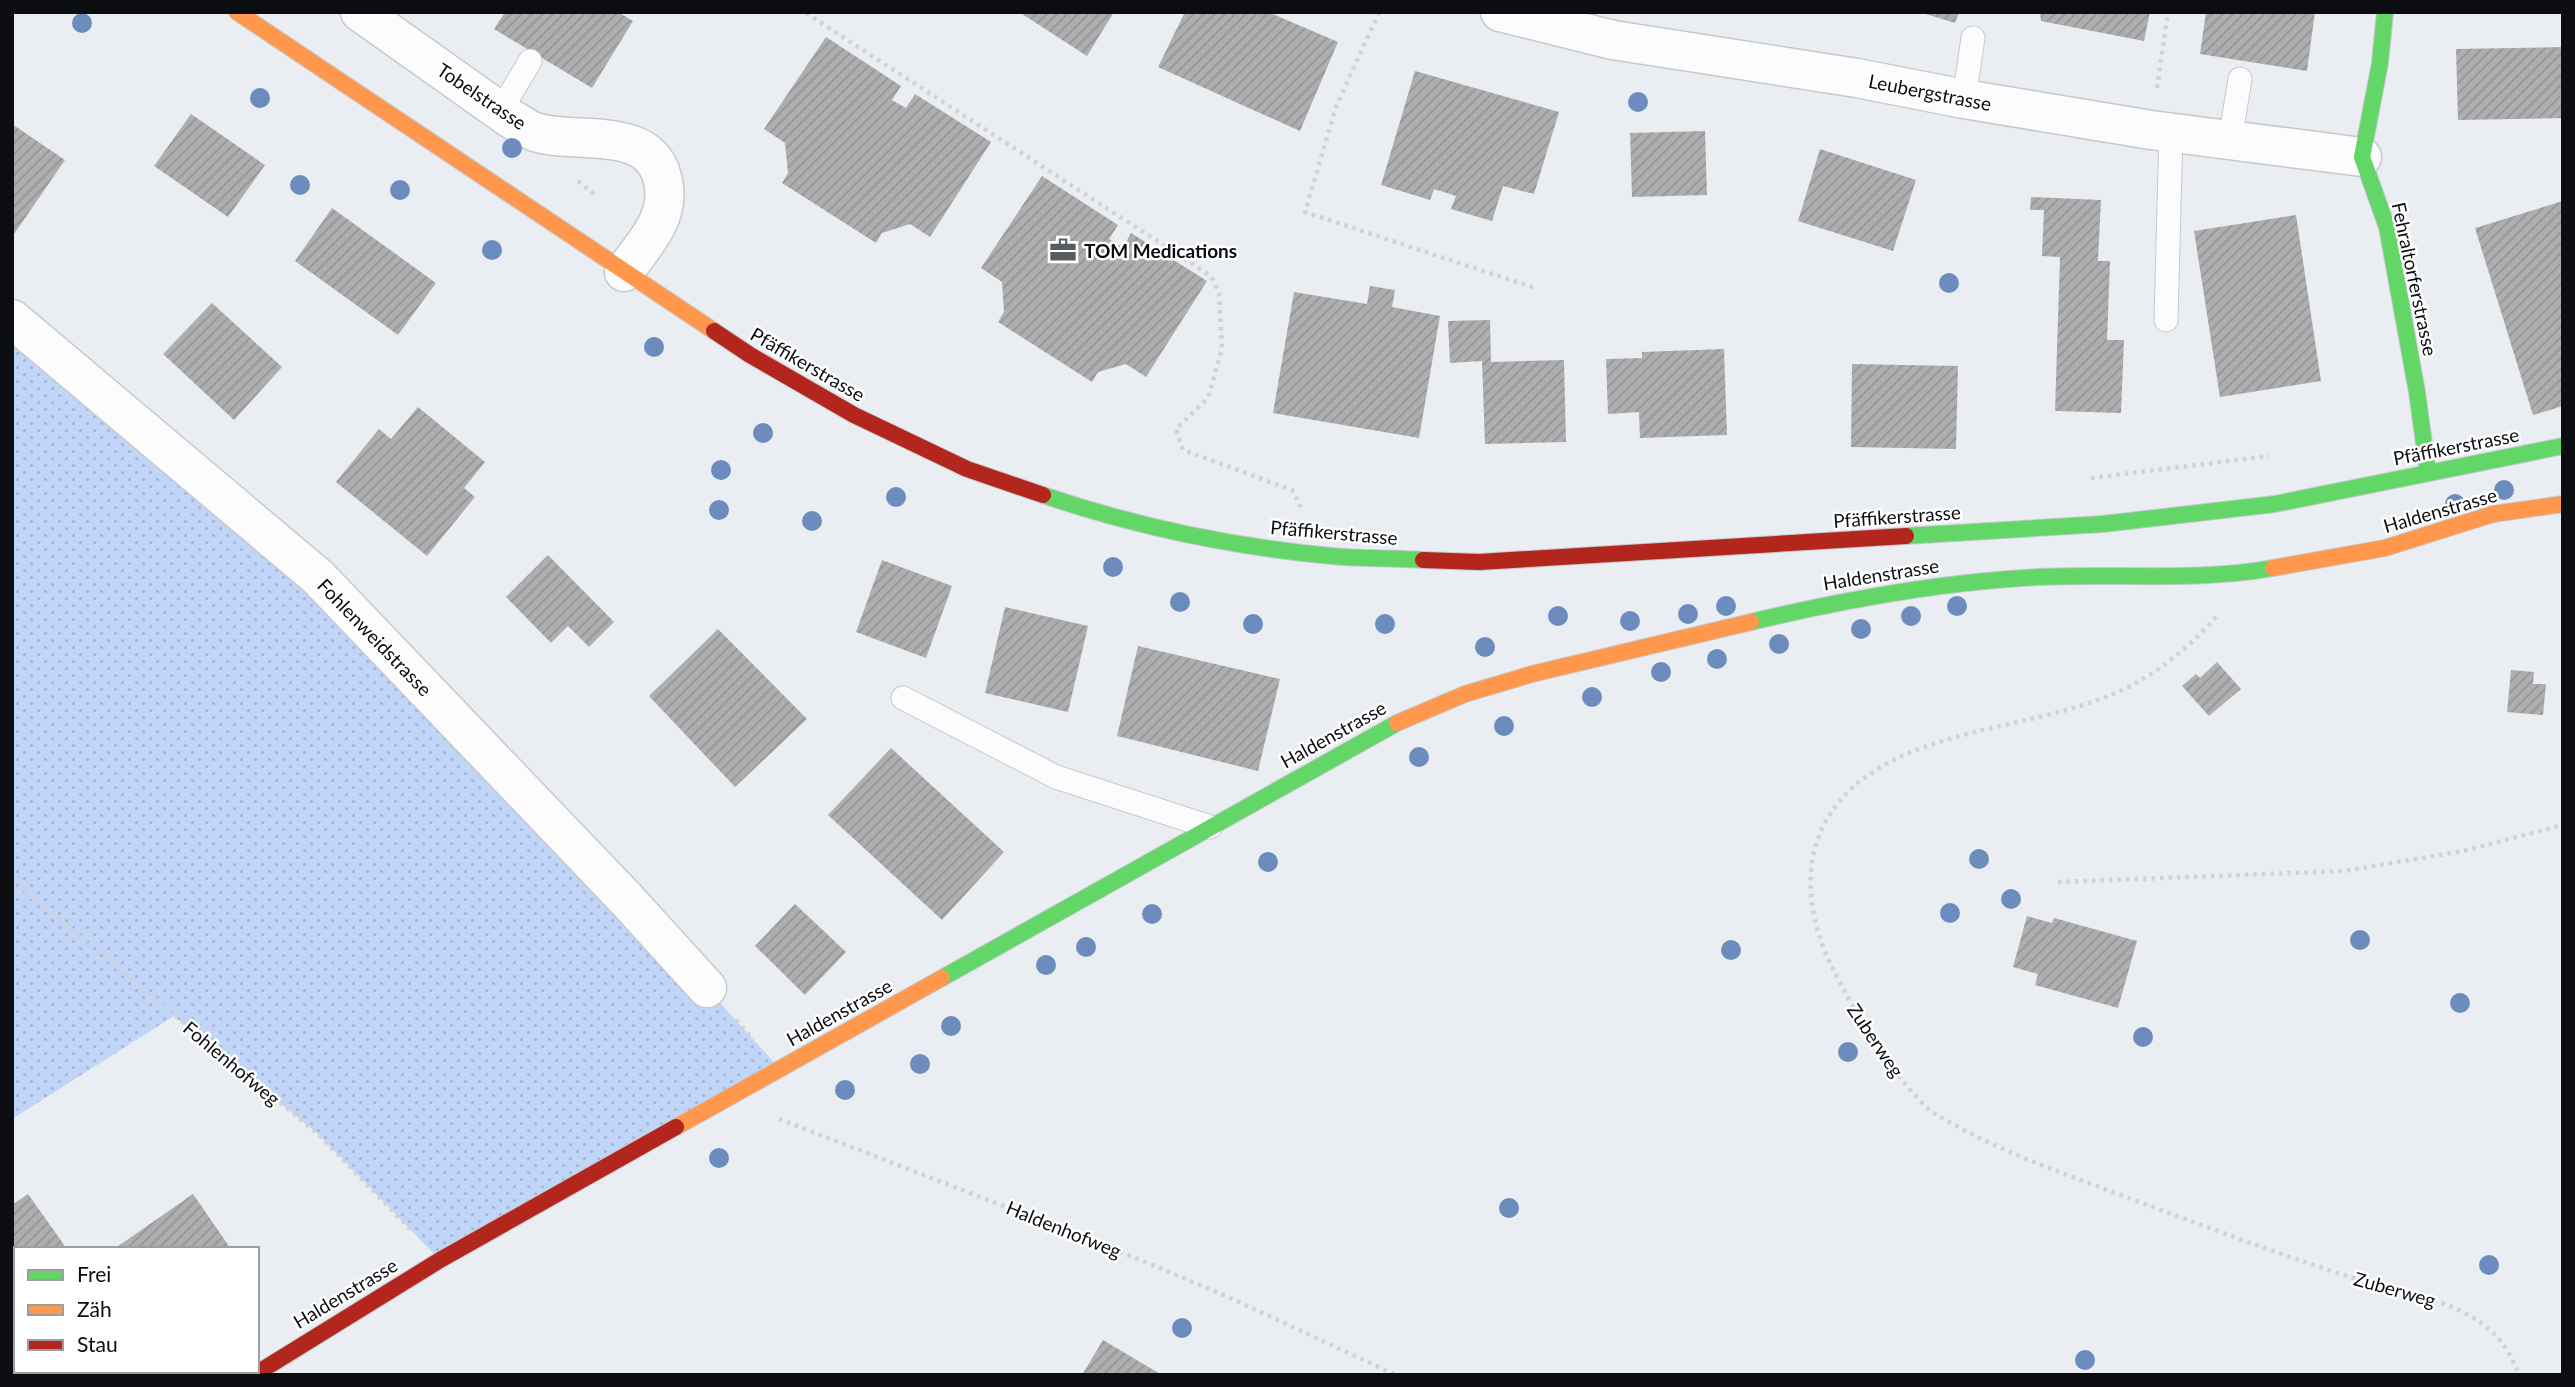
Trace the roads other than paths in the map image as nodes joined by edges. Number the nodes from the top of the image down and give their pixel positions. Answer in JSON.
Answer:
{"nodes":[{"id":1,"x":237,"y":12,"type":"edge"},
{"id":2,"x":360,"y":12,"type":"edge"},
{"id":3,"x":1500,"y":12,"type":"edge"},
{"id":4,"x":2385,"y":12,"type":"edge"},
{"id":5,"x":1973,"y":38,"type":"dead end"},
{"id":6,"x":530,"y":61,"type":"dead end"},
{"id":7,"x":2240,"y":79,"type":"dead end"},
{"id":8,"x":1964,"y":99,"type":"junction"},
{"id":9,"x":500,"y":111,"type":"junction"},
{"id":10,"x":2161,"y":131,"type":"junction"},
{"id":11,"x":2230,"y":140,"type":"junction"},
{"id":12,"x":2362,"y":157,"type":"junction"},
{"id":13,"x":625,"y":272,"type":"junction"},
{"id":14,"x":12,"y":319,"type":"edge"},
{"id":15,"x":2166,"y":320,"type":"dead end"},
{"id":16,"x":2563,"y":446,"type":"edge"},
{"id":17,"x":2428,"y":473,"type":"junction"},
{"id":18,"x":2563,"y":504,"type":"edge"},
{"id":19,"x":903,"y":698,"type":"dead end"},
{"id":20,"x":1210,"y":827,"type":"junction"},
{"id":21,"x":707,"y":988,"type":"road end"},
{"id":22,"x":259,"y":1372,"type":"edge"}],
"edges":[{"from":1,"to":13,"type":"street","name":"Pfäffikerstrasse"},
{"from":2,"to":9,"type":"street","name":"Tobelstrasse"},
{"from":3,"to":8,"type":"street","name":"Leubergstrasse"},
{"from":4,"to":12,"type":"street"},
{"from":5,"to":8,"type":"lane"},
{"from":6,"to":9,"type":"lane"},
{"from":7,"to":11,"type":"lane"},
{"from":8,"to":10,"type":"street","name":"Leubergstrasse"},
{"from":9,"to":13,"type":"street","name":"Tobelstrasse"},
{"from":10,"to":11,"type":"street","name":"Leubergstrasse"},
{"from":10,"to":15,"type":"lane"},
{"from":11,"to":12,"type":"street","name":"Leubergstrasse"},
{"from":12,"to":17,"type":"street","name":"Fehraltorferstrasse"},
{"from":13,"to":17,"type":"street","name":"Pfäffikerstrasse"},
{"from":14,"to":21,"type":"street","name":"Fohlenweidstrasse"},
{"from":16,"to":17,"type":"street","name":"Pfäffikerstrasse"},
{"from":18,"to":20,"type":"street","name":"Haldenstrasse"},
{"from":19,"to":20,"type":"lane"},
{"from":20,"to":22,"type":"street","name":"Haldenstrasse"}]}
